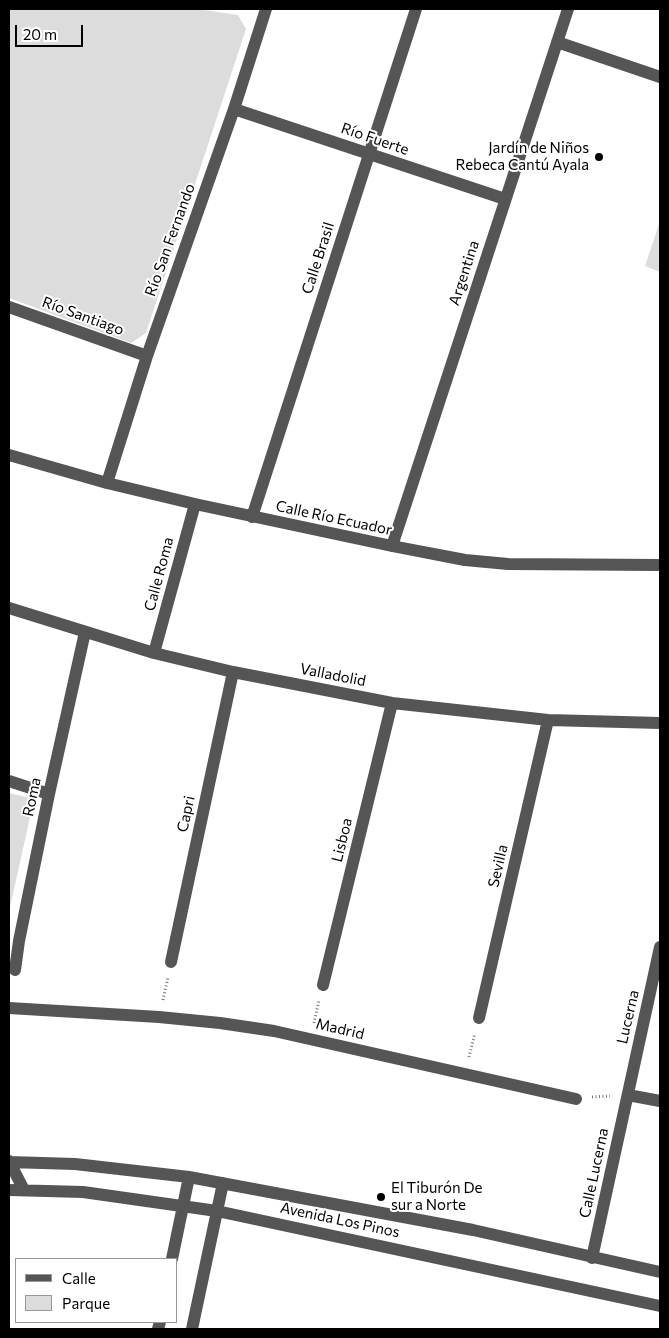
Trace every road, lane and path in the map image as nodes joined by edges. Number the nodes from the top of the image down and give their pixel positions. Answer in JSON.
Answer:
{"nodes":[{"id":1,"x":266,"y":9,"type":"edge"},
{"id":2,"x":416,"y":9,"type":"edge"},
{"id":3,"x":568,"y":9,"type":"edge"},
{"id":4,"x":557,"y":42,"type":"junction"},
{"id":5,"x":660,"y":77,"type":"edge"},
{"id":6,"x":234,"y":108,"type":"junction"},
{"id":7,"x":369,"y":154,"type":"junction"},
{"id":8,"x":505,"y":199,"type":"junction"},
{"id":9,"x":9,"y":307,"type":"edge"},
{"id":10,"x":146,"y":356,"type":"junction"},
{"id":11,"x":9,"y":456,"type":"edge"},
{"id":12,"x":107,"y":483,"type":"junction"},
{"id":13,"x":195,"y":504,"type":"junction"},
{"id":14,"x":252,"y":517,"type":"junction"},
{"id":15,"x":392,"y":546,"type":"junction"},
{"id":16,"x":660,"y":565,"type":"edge"},
{"id":17,"x":9,"y":608,"type":"edge"},
{"id":18,"x":85,"y":632,"type":"junction"},
{"id":19,"x":154,"y":653,"type":"junction"},
{"id":20,"x":233,"y":672,"type":"junction"},
{"id":21,"x":392,"y":703,"type":"junction"},
{"id":22,"x":548,"y":720,"type":"junction"},
{"id":23,"x":660,"y":723,"type":"edge"},
{"id":24,"x":9,"y":782,"type":"edge"},
{"id":25,"x":49,"y":794,"type":"junction"},
{"id":26,"x":660,"y":947,"type":"edge"},
{"id":27,"x":171,"y":962,"type":"joint"},
{"id":28,"x":15,"y":970,"type":"dead end"},
{"id":29,"x":323,"y":985,"type":"joint"},
{"id":30,"x":9,"y":1008,"type":"edge"},
{"id":31,"x":159,"y":1017,"type":"junction"},
{"id":32,"x":478,"y":1018,"type":"joint"},
{"id":33,"x":310,"y":1039,"type":"junction"},
{"id":34,"x":465,"y":1074,"type":"junction"},
{"id":35,"x":628,"y":1095,"type":"junction"},
{"id":36,"x":576,"y":1098,"type":"joint"},
{"id":37,"x":660,"y":1101,"type":"edge"},
{"id":38,"x":9,"y":1162,"type":"edge"},
{"id":39,"x":190,"y":1177,"type":"junction"},
{"id":40,"x":223,"y":1183,"type":"junction"},
{"id":41,"x":9,"y":1190,"type":"edge"},
{"id":42,"x":24,"y":1190,"type":"junction"},
{"id":43,"x":183,"y":1206,"type":"junction"},
{"id":44,"x":217,"y":1211,"type":"junction"},
{"id":45,"x":172,"y":1258,"type":"edge"},
{"id":46,"x":592,"y":1258,"type":"junction"},
{"id":47,"x":660,"y":1272,"type":"edge"},
{"id":48,"x":660,"y":1306,"type":"edge"},
{"id":49,"x":192,"y":1329,"type":"edge"}],
"edges":[{"from":1,"to":6,"type":"street","name":"Río San Fernando"},
{"from":2,"to":7,"type":"street","name":"Calle Brasil"},
{"from":3,"to":4,"type":"street","name":"Argentina"},
{"from":4,"to":5,"type":"street"},
{"from":4,"to":8,"type":"street","name":"Argentina"},
{"from":6,"to":7,"type":"street","name":"Río Fuerte"},
{"from":6,"to":10,"type":"street","name":"Río San Fernando"},
{"from":7,"to":8,"type":"street","name":"Río Fuerte"},
{"from":7,"to":14,"type":"street","name":"Calle Brasil"},
{"from":8,"to":15,"type":"street","name":"Argentina"},
{"from":9,"to":10,"type":"street","name":"Río Santiago"},
{"from":10,"to":12,"type":"street","name":"Río San Fernando"},
{"from":11,"to":12,"type":"street","name":"Calle Río Ecuador"},
{"from":12,"to":13,"type":"street","name":"Calle Río Ecuador"},
{"from":13,"to":14,"type":"street","name":"Calle Río Ecuador"},
{"from":13,"to":19,"type":"street","name":"Calle Roma"},
{"from":14,"to":15,"type":"street","name":"Calle Río Ecuador"},
{"from":15,"to":16,"type":"street","name":"Calle Río Ecuador"},
{"from":17,"to":18,"type":"street","name":"Valladolid"},
{"from":18,"to":19,"type":"street","name":"Valladolid"},
{"from":18,"to":25,"type":"street","name":"Roma"},
{"from":19,"to":20,"type":"street","name":"Valladolid"},
{"from":20,"to":21,"type":"street","name":"Valladolid"},
{"from":20,"to":27,"type":"street","name":"Capri"},
{"from":21,"to":22,"type":"street","name":"Valladolid"},
{"from":21,"to":29,"type":"street","name":"Lisboa"},
{"from":22,"to":23,"type":"street","name":"Valladolid"},
{"from":22,"to":32,"type":"street","name":"Sevilla"},
{"from":24,"to":25,"type":"street"},
{"from":25,"to":28,"type":"street","name":"Roma"},
{"from":26,"to":35,"type":"street","name":"Lucerna"},
{"from":27,"to":31,"type":"path"},
{"from":29,"to":33,"type":"path"},
{"from":30,"to":31,"type":"street","name":"Madrid"},
{"from":31,"to":33,"type":"street","name":"Madrid"},
{"from":32,"to":34,"type":"path"},
{"from":33,"to":34,"type":"street","name":"Madrid"},
{"from":34,"to":36,"type":"street","name":"Madrid"},
{"from":35,"to":36,"type":"path"},
{"from":35,"to":37,"type":"street"},
{"from":35,"to":46,"type":"street","name":"Calle Lucerna"},
{"from":38,"to":39,"type":"street","name":"Avenida Los Pinos"},
{"from":38,"to":42,"type":"street"},
{"from":39,"to":40,"type":"street","name":"Avenida Los Pinos"},
{"from":39,"to":43,"type":"street"},
{"from":40,"to":44,"type":"street"},
{"from":40,"to":46,"type":"street","name":"Avenida Los Pinos"},
{"from":41,"to":42,"type":"street","name":"Avenida Los Pinos"},
{"from":42,"to":43,"type":"street","name":"Avenida Los Pinos"},
{"from":43,"to":44,"type":"street","name":"Avenida Los Pinos"},
{"from":43,"to":45,"type":"street"},
{"from":44,"to":48,"type":"street","name":"Avenida Los Pinos"},
{"from":44,"to":49,"type":"street"},
{"from":46,"to":47,"type":"street","name":"Avenida Los Pinos"}]}
